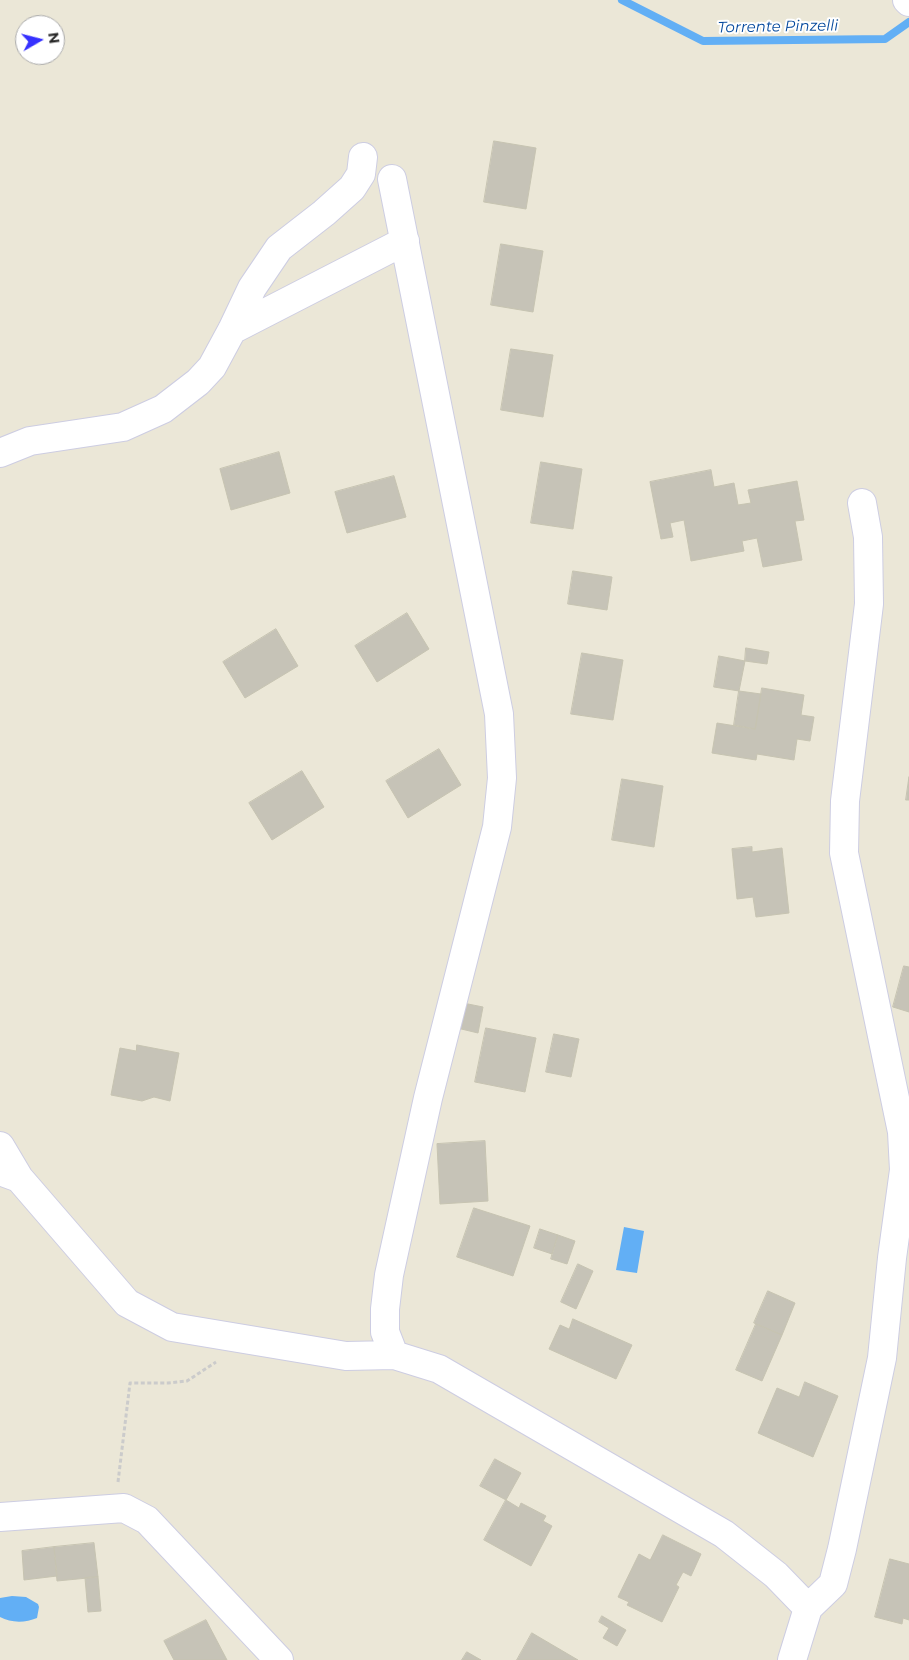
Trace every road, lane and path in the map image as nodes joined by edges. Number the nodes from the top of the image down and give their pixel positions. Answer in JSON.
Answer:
{"nodes":[{"id":1,"x":363,"y":157,"type":"dead end"},
{"id":2,"x":392,"y":179,"type":"dead end"},
{"id":3,"x":405,"y":241,"type":"junction"},
{"id":4,"x":232,"y":330,"type":"junction"},
{"id":5,"x":0,"y":453,"type":"edge"},
{"id":6,"x":862,"y":504,"type":"dead end"},
{"id":7,"x":0,"y":1146,"type":"edge"},
{"id":8,"x":10,"y":1174,"type":"edge"},
{"id":9,"x":250,"y":1340,"type":"junction"},
{"id":10,"x":394,"y":1355,"type":"junction"},
{"id":11,"x":124,"y":1508,"type":"junction"},
{"id":12,"x":0,"y":1517,"type":"edge"},
{"id":13,"x":808,"y":1608,"type":"junction"},
{"id":14,"x":279,"y":1660,"type":"edge"},
{"id":15,"x":792,"y":1660,"type":"edge"}],
"edges":[{"from":1,"to":4,"type":"street"},
{"from":2,"to":3,"type":"street"},
{"from":3,"to":4,"type":"street"},
{"from":3,"to":10,"type":"street"},
{"from":4,"to":5,"type":"street"},
{"from":6,"to":13,"type":"street"},
{"from":7,"to":8,"type":"street"},
{"from":8,"to":9,"type":"street"},
{"from":9,"to":10,"type":"street"},
{"from":9,"to":11,"type":"path"},
{"from":10,"to":13,"type":"street"},
{"from":11,"to":12,"type":"street"},
{"from":11,"to":14,"type":"street"},
{"from":13,"to":15,"type":"street"}]}
